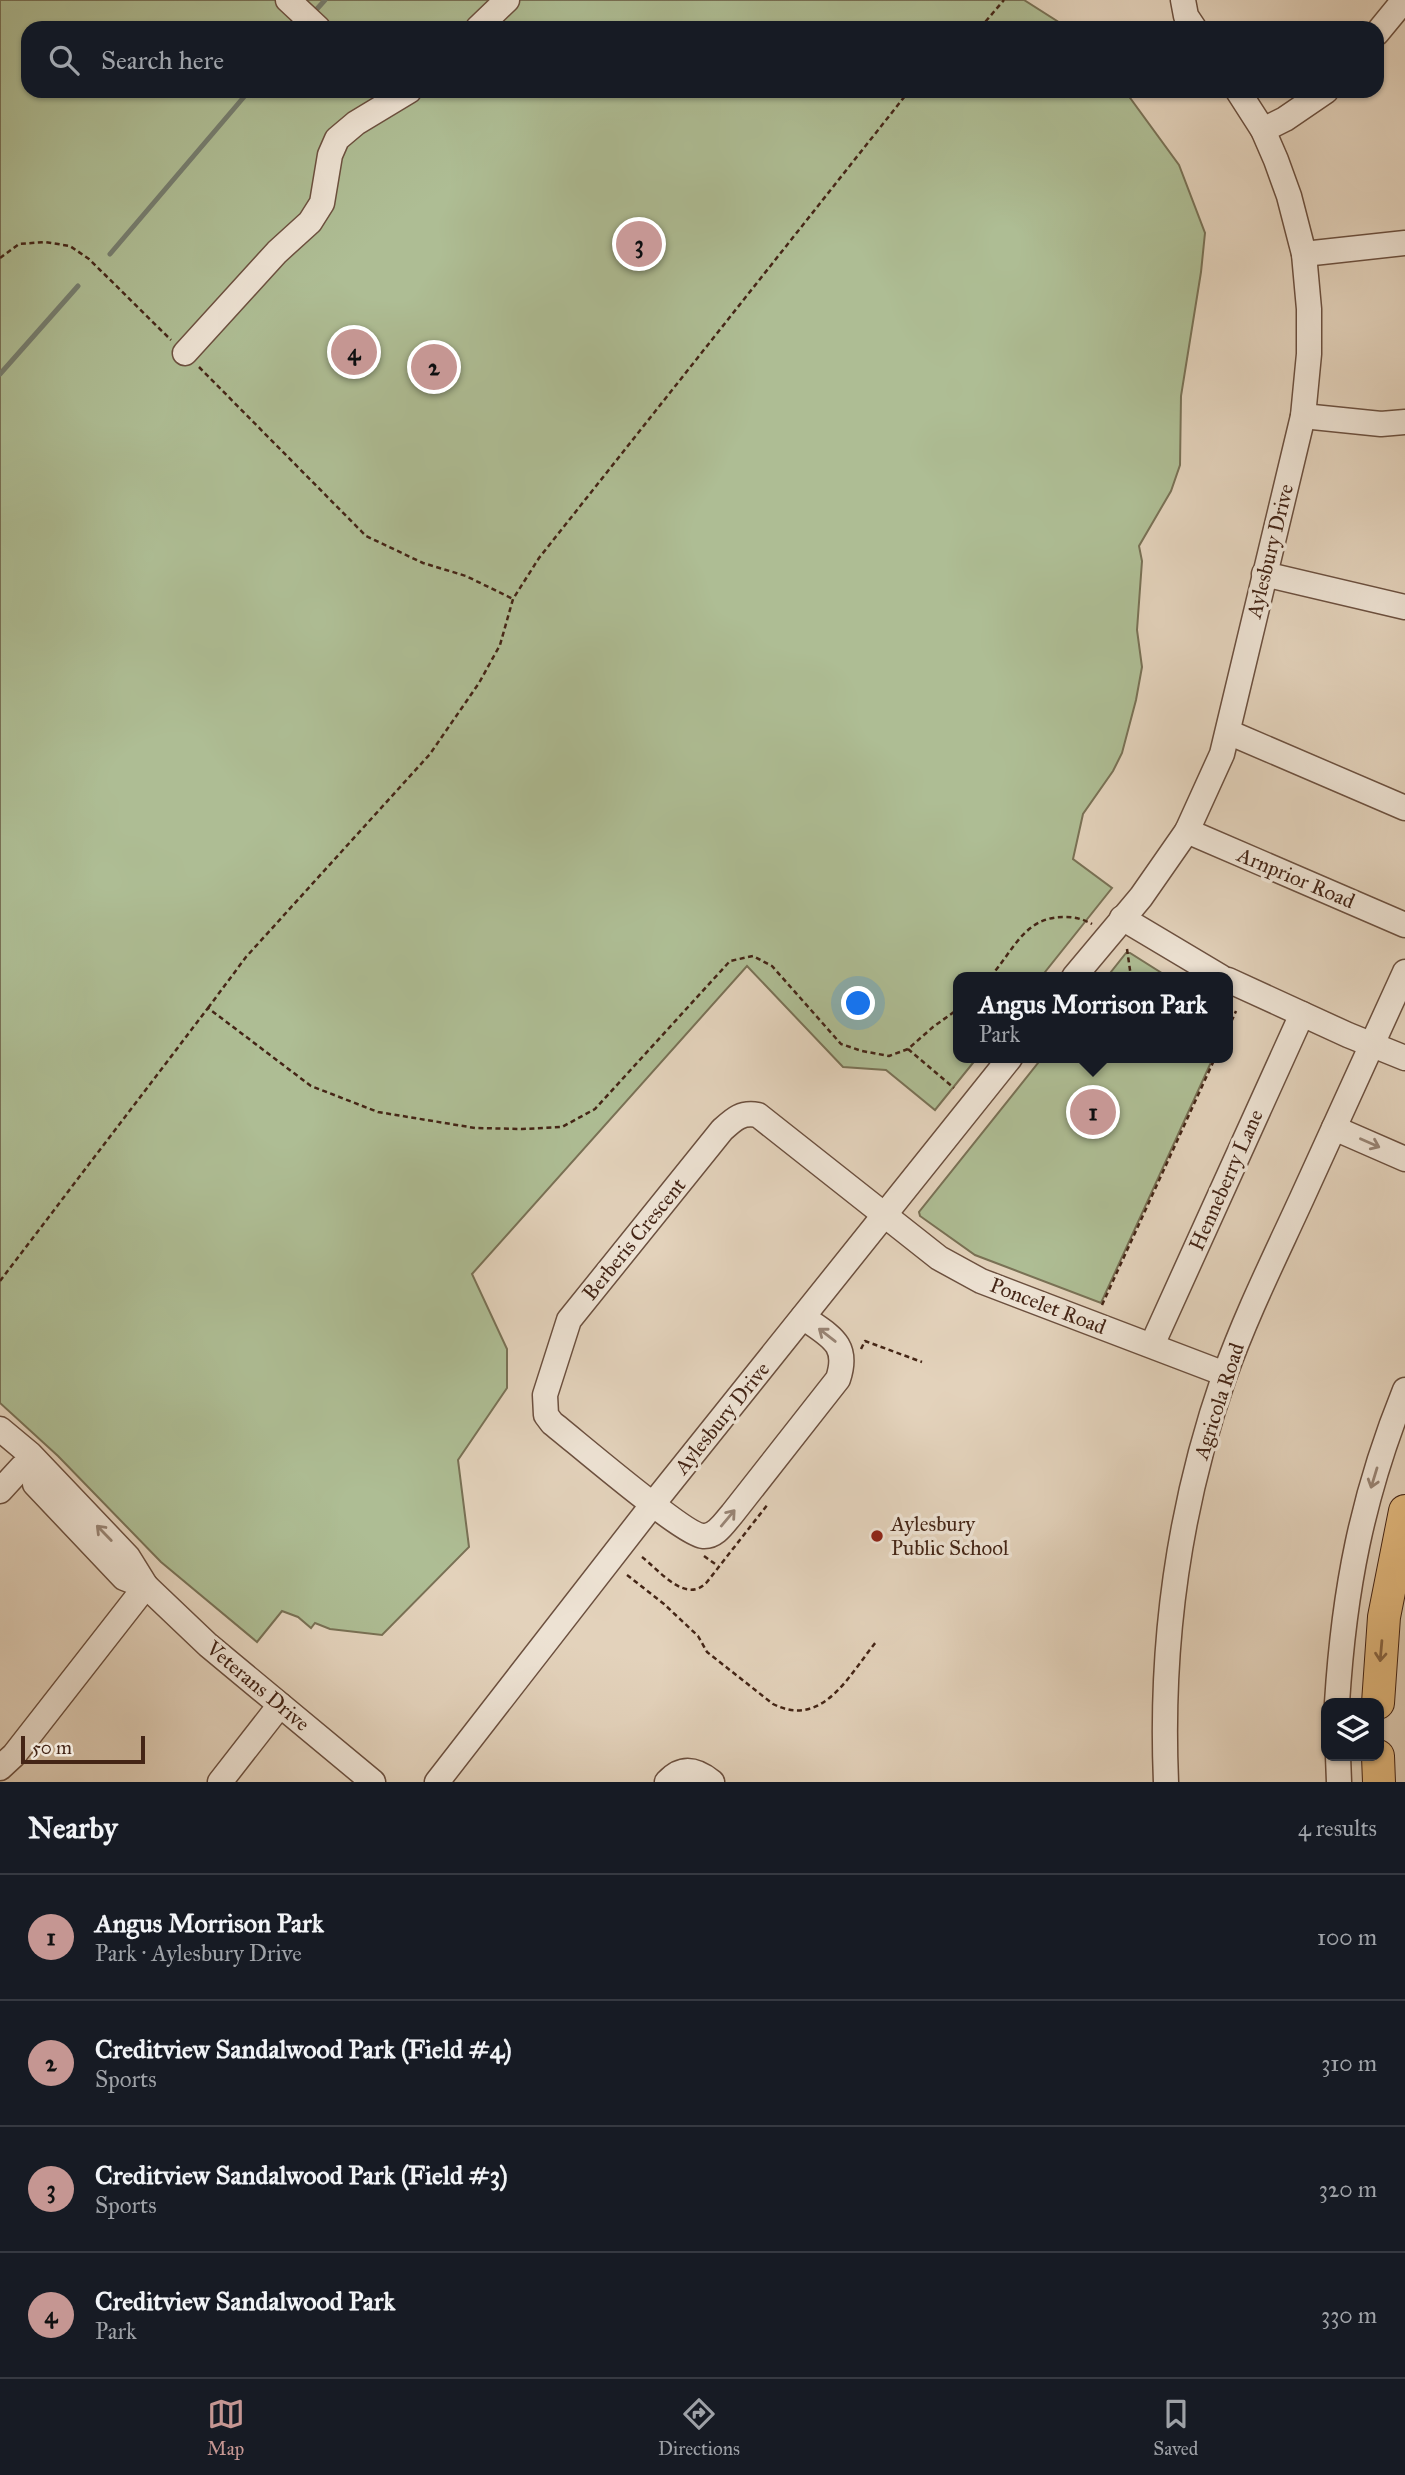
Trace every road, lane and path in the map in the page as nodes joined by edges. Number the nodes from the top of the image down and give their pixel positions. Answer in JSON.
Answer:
{"nodes":[{"id":1,"x":288,"y":0,"type":"edge"},
{"id":2,"x":506,"y":0,"type":"edge"},
{"id":3,"x":1004,"y":0,"type":"edge"},
{"id":4,"x":1183,"y":0,"type":"edge"},
{"id":5,"x":1405,"y":2,"type":"edge"},
{"id":6,"x":310,"y":21,"type":"edge"},
{"id":7,"x":485,"y":21,"type":"edge"},
{"id":8,"x":985,"y":21,"type":"edge"},
{"id":9,"x":1189,"y":21,"type":"edge"},
{"id":10,"x":1384,"y":24,"type":"edge"},
{"id":11,"x":397,"y":98,"type":"edge"},
{"id":12,"x":903,"y":98,"type":"edge"},
{"id":13,"x":1242,"y":98,"type":"edge"},
{"id":14,"x":1316,"y":98,"type":"edge"},
{"id":15,"x":1263,"y":130,"type":"junction"},
{"id":16,"x":1405,"y":243,"type":"edge"},
{"id":17,"x":1304,"y":254,"type":"junction"},
{"id":18,"x":0,"y":258,"type":"edge"},
{"id":19,"x":185,"y":353,"type":"junction"},
{"id":20,"x":1303,"y":416,"type":"junction"},
{"id":21,"x":1405,"y":422,"type":"edge"},
{"id":22,"x":1264,"y":574,"type":"junction"},
{"id":23,"x":513,"y":599,"type":"junction"},
{"id":24,"x":1405,"y":607,"type":"edge"},
{"id":25,"x":1228,"y":732,"type":"junction"},
{"id":26,"x":1405,"y":808,"type":"edge"},
{"id":27,"x":1187,"y":831,"type":"junction"},
{"id":28,"x":1122,"y":918,"type":"junction"},
{"id":29,"x":1405,"y":925,"type":"edge"},
{"id":30,"x":1094,"y":926,"type":"dead end"},
{"id":31,"x":1127,"y":949,"type":"dead end"},
{"id":32,"x":993,"y":972,"type":"edge"},
{"id":33,"x":1078,"y":972,"type":"edge"},
{"id":34,"x":1130,"y":972,"type":"edge"},
{"id":35,"x":1214,"y":972,"type":"edge"},
{"id":36,"x":1405,"y":972,"type":"edge"},
{"id":37,"x":1233,"y":982,"type":"edge"},
{"id":38,"x":208,"y":1008,"type":"junction"},
{"id":39,"x":1236,"y":1011,"type":"dead end"},
{"id":40,"x":953,"y":1013,"type":"edge"},
{"id":41,"x":1302,"y":1014,"type":"junction"},
{"id":42,"x":1233,"y":1018,"type":"edge"},
{"id":43,"x":1371,"y":1045,"type":"junction"},
{"id":44,"x":908,"y":1049,"type":"junction"},
{"id":45,"x":1404,"y":1059,"type":"edge"},
{"id":46,"x":1006,"y":1063,"type":"edge"},
{"id":47,"x":1213,"y":1063,"type":"edge"},
{"id":48,"x":954,"y":1088,"type":"dead end"},
{"id":49,"x":1334,"y":1128,"type":"junction"},
{"id":50,"x":1405,"y":1159,"type":"edge"},
{"id":51,"x":884,"y":1215,"type":"junction"},
{"id":52,"x":0,"y":1281,"type":"edge"},
{"id":53,"x":1102,"y":1305,"type":"dead end"},
{"id":54,"x":803,"y":1317,"type":"junction"},
{"id":55,"x":1152,"y":1345,"type":"junction"},
{"id":56,"x":860,"y":1352,"type":"dead end"},
{"id":57,"x":922,"y":1363,"type":"dead end"},
{"id":58,"x":1225,"y":1374,"type":"junction"},
{"id":59,"x":1405,"y":1390,"type":"edge"},
{"id":60,"x":0,"y":1429,"type":"edge"},
{"id":61,"x":0,"y":1450,"type":"edge"},
{"id":62,"x":21,"y":1468,"type":"junction"},
{"id":63,"x":0,"y":1491,"type":"edge"},
{"id":64,"x":653,"y":1504,"type":"junction"},
{"id":65,"x":1405,"y":1511,"type":"edge"},
{"id":66,"x":627,"y":1575,"type":"dead end"},
{"id":67,"x":146,"y":1587,"type":"junction"},
{"id":68,"x":876,"y":1642,"type":"dead end"},
{"id":69,"x":1337,"y":1698,"type":"edge"},
{"id":70,"x":1378,"y":1698,"type":"edge"},
{"id":71,"x":280,"y":1705,"type":"junction"},
{"id":72,"x":1338,"y":1761,"type":"edge"},
{"id":73,"x":1378,"y":1761,"type":"edge"},
{"id":74,"x":0,"y":1768,"type":"edge"},
{"id":75,"x":220,"y":1782,"type":"edge"},
{"id":76,"x":373,"y":1782,"type":"edge"},
{"id":77,"x":438,"y":1782,"type":"edge"},
{"id":78,"x":667,"y":1782,"type":"edge"},
{"id":79,"x":712,"y":1782,"type":"edge"},
{"id":80,"x":1166,"y":1782,"type":"edge"},
{"id":81,"x":1339,"y":1782,"type":"edge"},
{"id":82,"x":1379,"y":1782,"type":"edge"}],
"edges":[{"from":1,"to":6,"type":"street"},
{"from":2,"to":7,"type":"street"},
{"from":3,"to":8,"type":"path"},
{"from":4,"to":9,"type":"street"},
{"from":5,"to":10,"type":"street"},
{"from":11,"to":19,"type":"street"},
{"from":12,"to":23,"type":"path"},
{"from":13,"to":15,"type":"street","name":"Aylesbury Drive"},
{"from":14,"to":15,"type":"street"},
{"from":15,"to":17,"type":"street","name":"Aylesbury Drive"},
{"from":16,"to":17,"type":"street"},
{"from":17,"to":20,"type":"street","name":"Aylesbury Drive"},
{"from":18,"to":19,"type":"path"},
{"from":19,"to":23,"type":"path"},
{"from":20,"to":21,"type":"street"},
{"from":20,"to":22,"type":"street","name":"Aylesbury Drive"},
{"from":22,"to":24,"type":"street"},
{"from":22,"to":25,"type":"street","name":"Aylesbury Drive"},
{"from":23,"to":38,"type":"path"},
{"from":25,"to":26,"type":"street"},
{"from":25,"to":27,"type":"street","name":"Aylesbury Drive"},
{"from":27,"to":28,"type":"street","name":"Aylesbury Drive"},
{"from":27,"to":29,"type":"street","name":"Arnprior Road"},
{"from":28,"to":33,"type":"street","name":"Aylesbury Drive"},
{"from":28,"to":35,"type":"street"},
{"from":30,"to":32,"type":"path"},
{"from":31,"to":34,"type":"path"},
{"from":36,"to":43,"type":"street","name":"Agricola Road"},
{"from":37,"to":41,"type":"street"},
{"from":38,"to":44,"type":"path"},
{"from":38,"to":52,"type":"path"},
{"from":39,"to":42,"type":"path"},
{"from":40,"to":44,"type":"path"},
{"from":41,"to":43,"type":"street"},
{"from":41,"to":55,"type":"street","name":"Henneberry Lane"},
{"from":43,"to":45,"type":"street"},
{"from":43,"to":49,"type":"street","name":"Agricola Road"},
{"from":44,"to":48,"type":"path"},
{"from":46,"to":51,"type":"street","name":"Aylesbury Drive"},
{"from":47,"to":53,"type":"path"},
{"from":49,"to":50,"type":"street","one_way":true},
{"from":49,"to":58,"type":"street","name":"Agricola Road"},
{"from":51,"to":54,"type":"street","name":"Aylesbury Drive"},
{"from":51,"to":55,"type":"street","name":"Poncelet Road"},
{"from":51,"to":64,"type":"street","name":"Berberis Crescent"},
{"from":54,"to":64,"type":"street","name":"Aylesbury Drive"},
{"from":64,"to":54,"type":"street","one_way":true},
{"from":55,"to":58,"type":"street","name":"Poncelet Road"},
{"from":56,"to":57,"type":"path"},
{"from":58,"to":80,"type":"street","name":"Agricola Road"},
{"from":59,"to":69,"type":"street","one_way":true},
{"from":67,"to":60,"type":"street","name":"Veterans Drive","one_way":true},
{"from":61,"to":62,"type":"street","name":"Veterans Drive"},
{"from":62,"to":63,"type":"street"},
{"from":62,"to":67,"type":"street","name":"Veterans Drive"},
{"from":64,"to":77,"type":"street","name":"Aylesbury Drive"},
{"from":65,"to":70,"type":"main road","one_way":true},
{"from":66,"to":68,"type":"path"},
{"from":67,"to":71,"type":"street","name":"Veterans Drive"},
{"from":67,"to":74,"type":"street"},
{"from":71,"to":75,"type":"street"},
{"from":71,"to":76,"type":"street","name":"Veterans Drive"},
{"from":72,"to":81,"type":"street"},
{"from":73,"to":82,"type":"main road"},
{"from":78,"to":79,"type":"street"}]}
